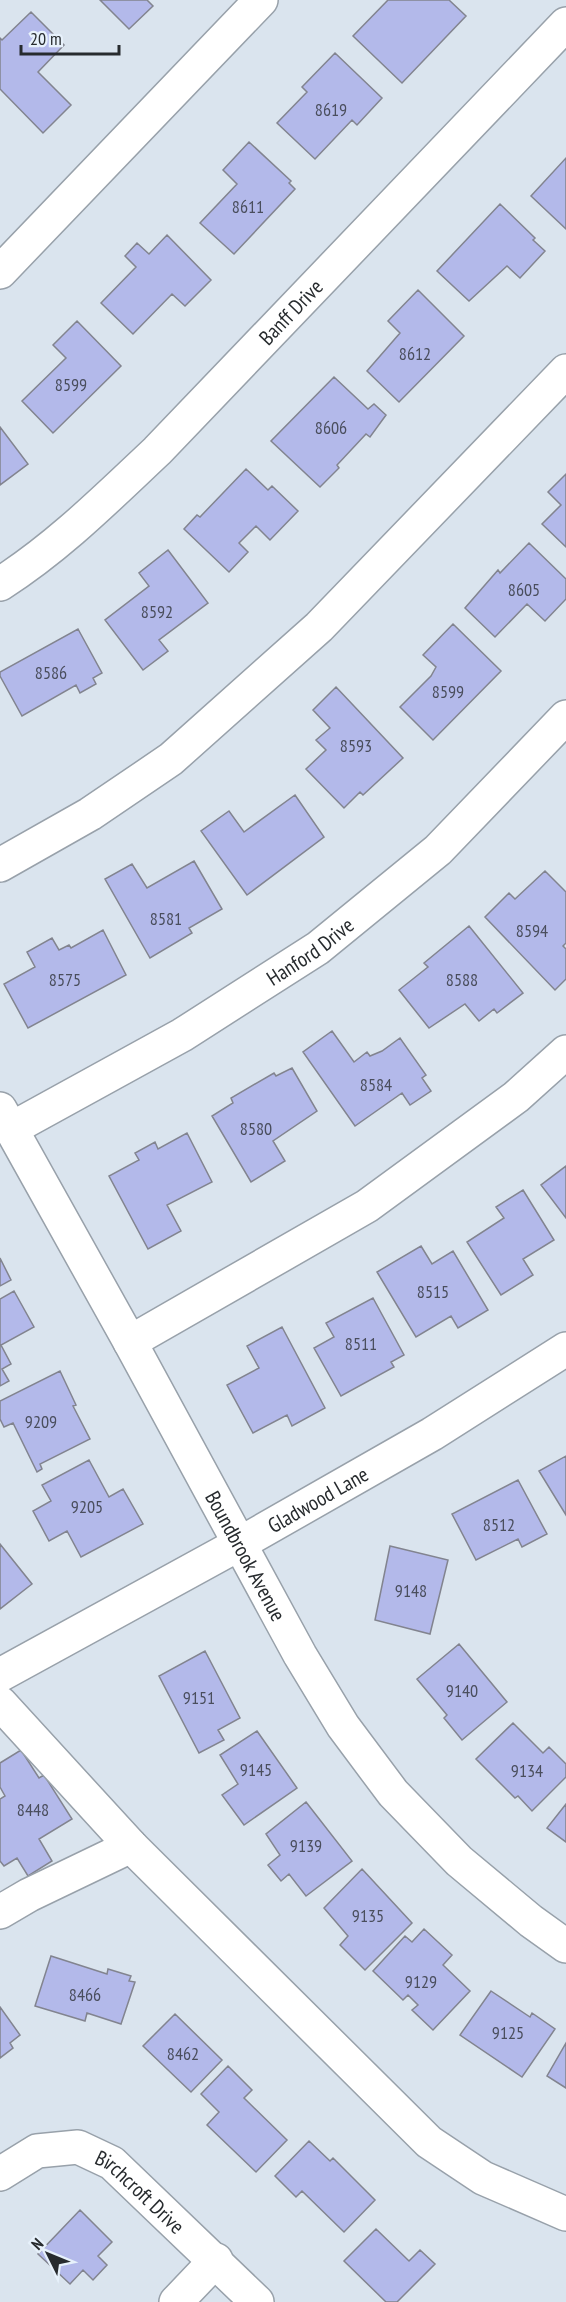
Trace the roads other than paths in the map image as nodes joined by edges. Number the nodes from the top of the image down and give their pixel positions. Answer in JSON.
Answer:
{"nodes":[{"id":1,"x":261,"y":0,"type":"edge"},
{"id":2,"x":566,"y":24,"type":"edge"},
{"id":3,"x":0,"y":272,"type":"edge"},
{"id":4,"x":566,"y":371,"type":"edge"},
{"id":5,"x":0,"y":584,"type":"edge"},
{"id":6,"x":566,"y":717,"type":"edge"},
{"id":7,"x":0,"y":865,"type":"edge"},
{"id":8,"x":566,"y":1052,"type":"edge"},
{"id":9,"x":5,"y":1119,"type":"edge"},
{"id":10,"x":130,"y":1342,"type":"junction"},
{"id":11,"x":566,"y":1349,"type":"edge"},
{"id":12,"x":241,"y":1543,"type":"junction"},
{"id":13,"x":0,"y":1675,"type":"edge"},
{"id":14,"x":0,"y":1702,"type":"edge"},
{"id":15,"x":131,"y":1846,"type":"junction"},
{"id":16,"x":0,"y":1912,"type":"edge"},
{"id":17,"x":566,"y":1946,"type":"edge"},
{"id":18,"x":0,"y":2174,"type":"edge"},
{"id":19,"x":566,"y":2214,"type":"edge"},
{"id":20,"x":216,"y":2260,"type":"junction"},
{"id":21,"x":176,"y":2302,"type":"edge"},
{"id":22,"x":257,"y":2302,"type":"edge"}],
"edges":[{"from":1,"to":3,"type":"street"},
{"from":2,"to":5,"type":"street","name":"Banff Drive"},
{"from":4,"to":7,"type":"street"},
{"from":6,"to":9,"type":"street","name":"Hanford Drive"},
{"from":8,"to":10,"type":"street"},
{"from":9,"to":10,"type":"street","name":"Boundbrook Avenue"},
{"from":10,"to":12,"type":"street","name":"Boundbrook Avenue"},
{"from":11,"to":12,"type":"street","name":"Gladwood Lane"},
{"from":12,"to":13,"type":"street","name":"Gladwood Lane"},
{"from":12,"to":17,"type":"street","name":"Boundbrook Avenue"},
{"from":14,"to":15,"type":"street"},
{"from":15,"to":16,"type":"street"},
{"from":15,"to":19,"type":"street"},
{"from":18,"to":20,"type":"street","name":"Birchcroft Drive"},
{"from":20,"to":21,"type":"street"},
{"from":20,"to":22,"type":"street","name":"Birchcroft Drive"}]}
